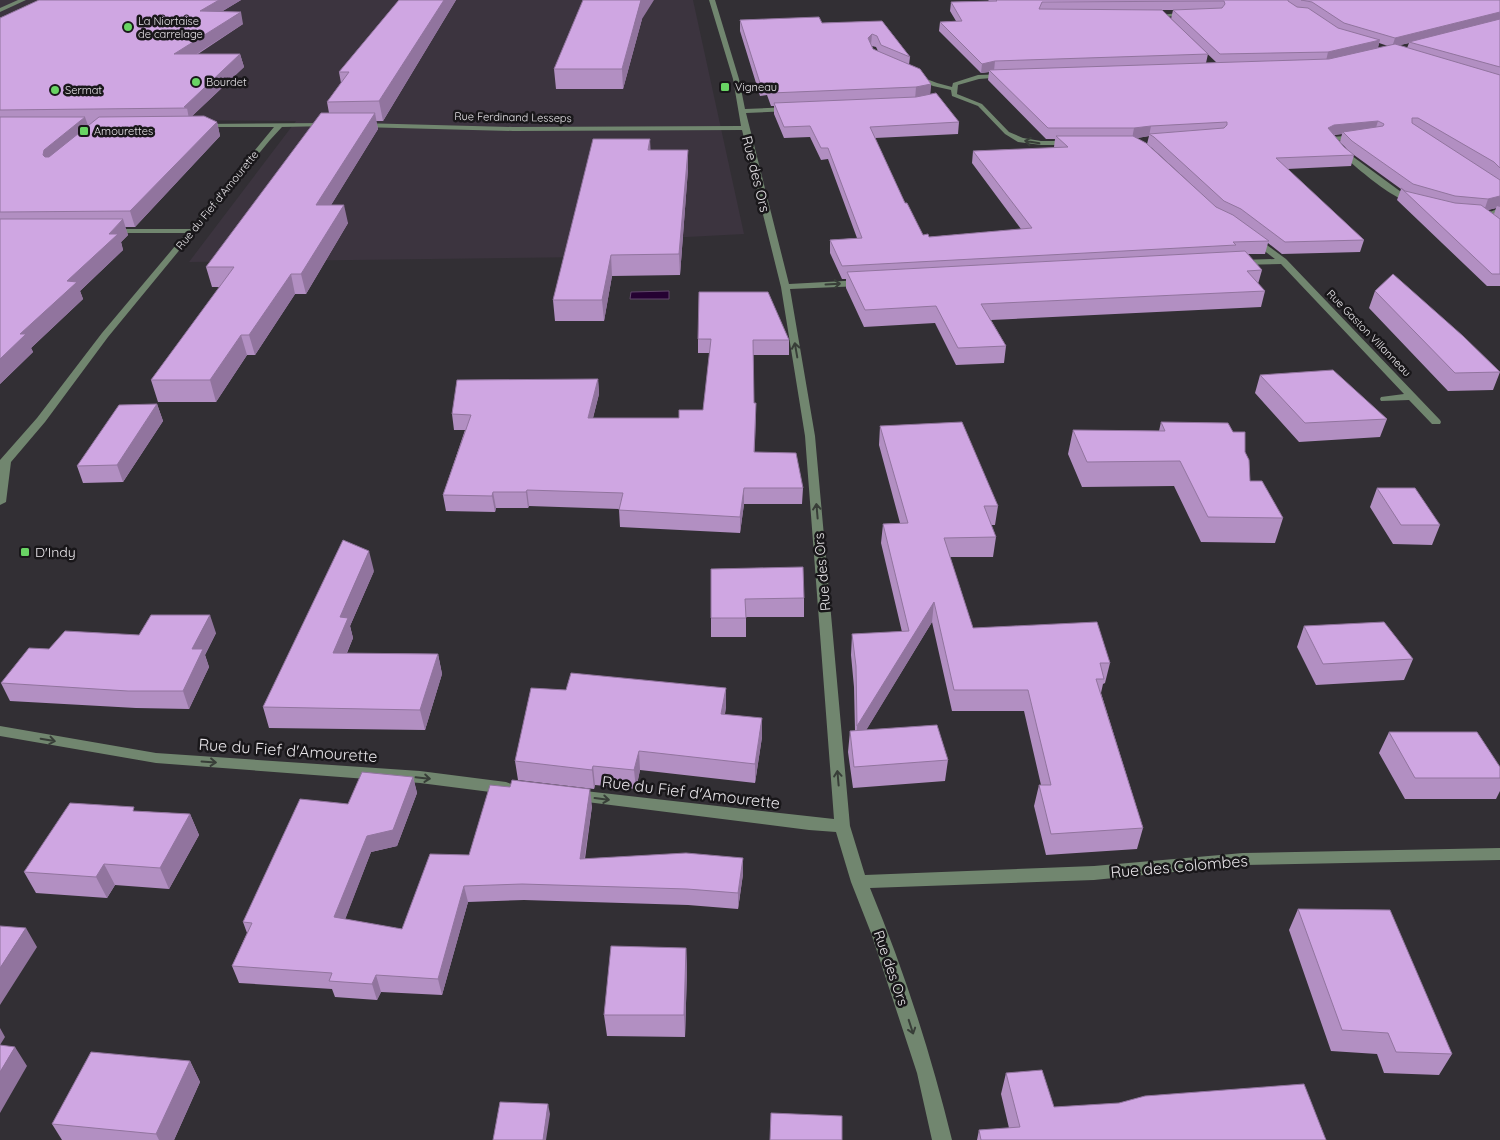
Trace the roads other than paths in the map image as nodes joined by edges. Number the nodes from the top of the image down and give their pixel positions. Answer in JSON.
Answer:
{"nodes":[{"id":1,"x":22,"y":0,"type":"edge"},
{"id":2,"x":712,"y":0,"type":"edge"},
{"id":3,"x":0,"y":10,"type":"edge"},
{"id":4,"x":1200,"y":14,"type":"edge"},
{"id":5,"x":1153,"y":15,"type":"edge"},
{"id":6,"x":1162,"y":15,"type":"junction"},
{"id":7,"x":1168,"y":20,"type":"edge"},
{"id":8,"x":910,"y":74,"type":"edge"},
{"id":9,"x":1010,"y":75,"type":"edge"},
{"id":10,"x":951,"y":94,"type":"junction"},
{"id":11,"x":799,"y":108,"type":"edge"},
{"id":12,"x":742,"y":111,"type":"junction"},
{"id":13,"x":196,"y":125,"type":"edge"},
{"id":14,"x":280,"y":125,"type":"junction"},
{"id":15,"x":337,"y":125,"type":"edge"},
{"id":16,"x":356,"y":125,"type":"edge"},
{"id":17,"x":745,"y":128,"type":"junction"},
{"id":18,"x":1366,"y":136,"type":"edge"},
{"id":19,"x":1080,"y":142,"type":"edge"},
{"id":20,"x":1423,"y":204,"type":"edge"},
{"id":21,"x":1500,"y":210,"type":"edge"},
{"id":22,"x":1484,"y":216,"type":"edge"},
{"id":23,"x":98,"y":231,"type":"edge"},
{"id":24,"x":192,"y":231,"type":"junction"},
{"id":25,"x":1248,"y":234,"type":"edge"},
{"id":26,"x":1284,"y":261,"type":"junction"},
{"id":27,"x":1229,"y":263,"type":"edge"},
{"id":28,"x":868,"y":282,"type":"edge"},
{"id":29,"x":784,"y":287,"type":"junction"},
{"id":30,"x":1413,"y":396,"type":"junction"},
{"id":31,"x":1385,"y":399,"type":"dead end"},
{"id":32,"x":1436,"y":422,"type":"dead end"},
{"id":33,"x":0,"y":502,"type":"edge"},
{"id":34,"x":0,"y":731,"type":"edge"},
{"id":35,"x":517,"y":789,"type":"edge"},
{"id":36,"x":566,"y":795,"type":"edge"},
{"id":37,"x":842,"y":826,"type":"junction"},
{"id":38,"x":1500,"y":854,"type":"edge"},
{"id":39,"x":859,"y":882,"type":"junction"},
{"id":40,"x":942,"y":1140,"type":"edge"}],
"edges":[{"from":1,"to":3,"type":"street"},
{"from":2,"to":12,"type":"street","name":"Rue des Ors"},
{"from":4,"to":6,"type":"street"},
{"from":5,"to":6,"type":"street"},
{"from":6,"to":7,"type":"street"},
{"from":8,"to":10,"type":"street"},
{"from":9,"to":10,"type":"street"},
{"from":19,"to":10,"type":"street","one_way":true},
{"from":11,"to":12,"type":"street"},
{"from":12,"to":17,"type":"street","name":"Rue des Ors"},
{"from":13,"to":14,"type":"street"},
{"from":14,"to":15,"type":"street"},
{"from":14,"to":24,"type":"street","name":"Rue du Fief d'Amourette"},
{"from":16,"to":17,"type":"street","name":"Rue Ferdinand Lesseps"},
{"from":17,"to":29,"type":"street","name":"Rue des Ors"},
{"from":18,"to":20,"type":"street"},
{"from":21,"to":22,"type":"street"},
{"from":23,"to":24,"type":"street"},
{"from":24,"to":33,"type":"street","name":"Rue du Fief d'Amourette"},
{"from":25,"to":26,"type":"street","name":"Rue Gaston Villanneau"},
{"from":26,"to":27,"type":"street"},
{"from":26,"to":30,"type":"street","name":"Rue Gaston Villanneau"},
{"from":29,"to":28,"type":"street","one_way":true},
{"from":37,"to":29,"type":"street","name":"Rue des Ors","one_way":true},
{"from":30,"to":31,"type":"street"},
{"from":30,"to":32,"type":"street","name":"Rue Gaston Villanneau"},
{"from":34,"to":35,"type":"street","name":"Rue du Fief d'Amourette","one_way":true},
{"from":36,"to":37,"type":"street","name":"Rue du Fief d'Amourette","one_way":true},
{"from":37,"to":39,"type":"street","name":"Rue des Ors"},
{"from":38,"to":39,"type":"street","name":"Rue des Colombes"},
{"from":39,"to":40,"type":"street","name":"Rue des Ors","one_way":true}]}
